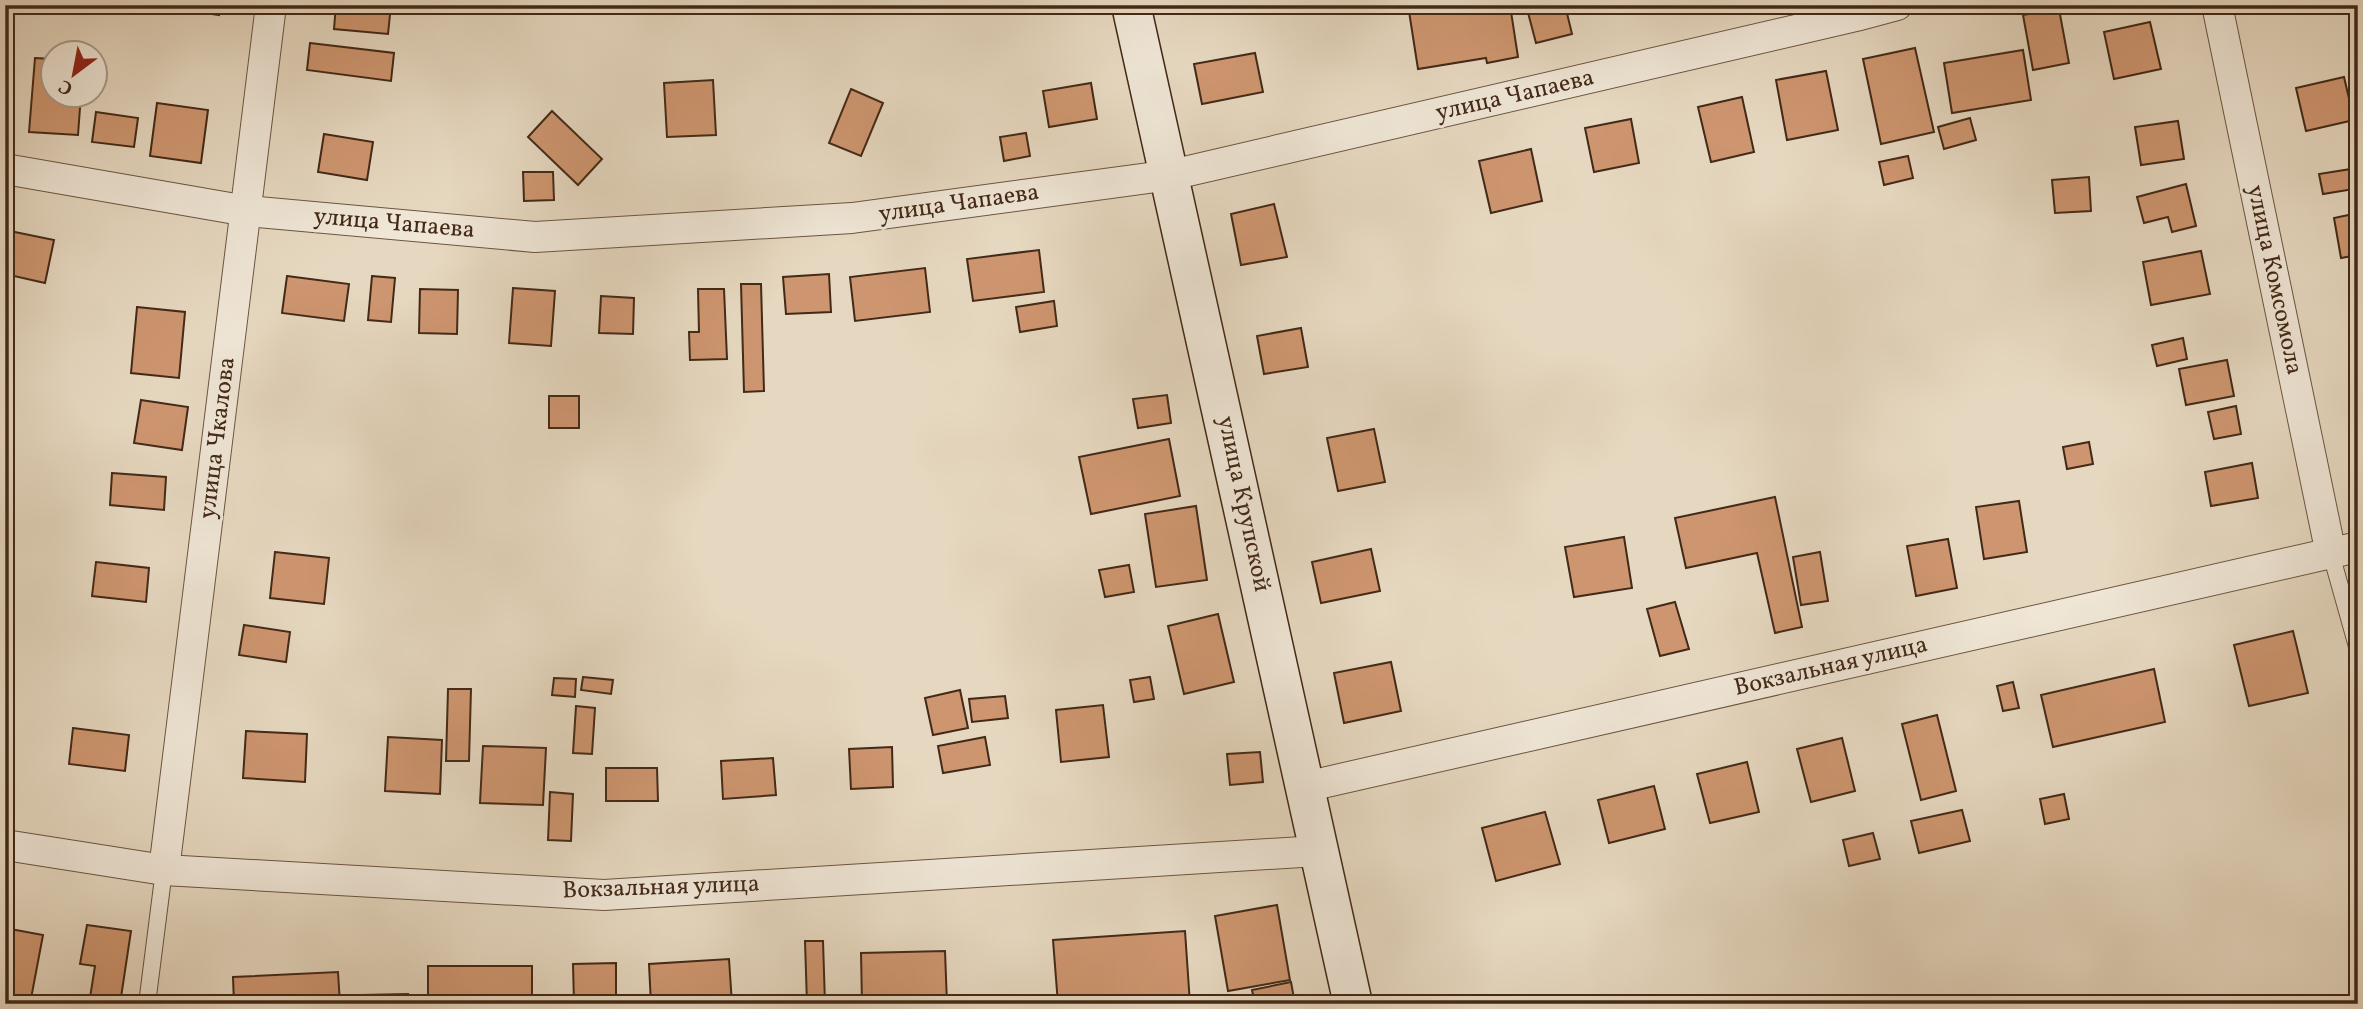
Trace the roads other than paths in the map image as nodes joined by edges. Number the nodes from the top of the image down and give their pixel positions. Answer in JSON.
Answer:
{"nodes":[{"id":1,"x":271,"y":5,"type":"edge"},
{"id":2,"x":1131,"y":5,"type":"edge"},
{"id":3,"x":1897,"y":5,"type":"edge"},
{"id":4,"x":2217,"y":5,"type":"edge"},
{"id":5,"x":5,"y":169,"type":"edge"},
{"id":6,"x":1171,"y":176,"type":"junction"},
{"id":7,"x":247,"y":211,"type":"junction"},
{"id":8,"x":2344,"y":551,"type":"edge"},
{"id":9,"x":2358,"y":650,"type":"edge"},
{"id":10,"x":1305,"y":787,"type":"junction"},
{"id":11,"x":5,"y":845,"type":"edge"},
{"id":12,"x":1318,"y":851,"type":"junction"},
{"id":13,"x":164,"y":870,"type":"junction"},
{"id":14,"x":147,"y":1004,"type":"edge"},
{"id":15,"x":1353,"y":1004,"type":"edge"}],
"edges":[{"from":1,"to":7,"type":"street","name":"улица Чкалова"},
{"from":2,"to":6,"type":"main road","name":"улица Крупской"},
{"from":3,"to":6,"type":"street","name":"улица Чапаева"},
{"from":4,"to":8,"type":"street","name":"улица Комсомола"},
{"from":5,"to":7,"type":"street","name":"улица Чапаева"},
{"from":6,"to":7,"type":"street","name":"улица Чапаева"},
{"from":6,"to":10,"type":"main road","name":"улица Крупской"},
{"from":7,"to":13,"type":"street","name":"улица Чкалова"},
{"from":8,"to":9,"type":"lane"},
{"from":8,"to":10,"type":"street","name":"Вокзальная улица"},
{"from":10,"to":12,"type":"main road","name":"улица Крупской"},
{"from":11,"to":13,"type":"street","name":"Вокзальная улица"},
{"from":12,"to":13,"type":"street","name":"Вокзальная улица"},
{"from":12,"to":15,"type":"main road","name":"улица Крупской"},
{"from":13,"to":14,"type":"lane"}]}
